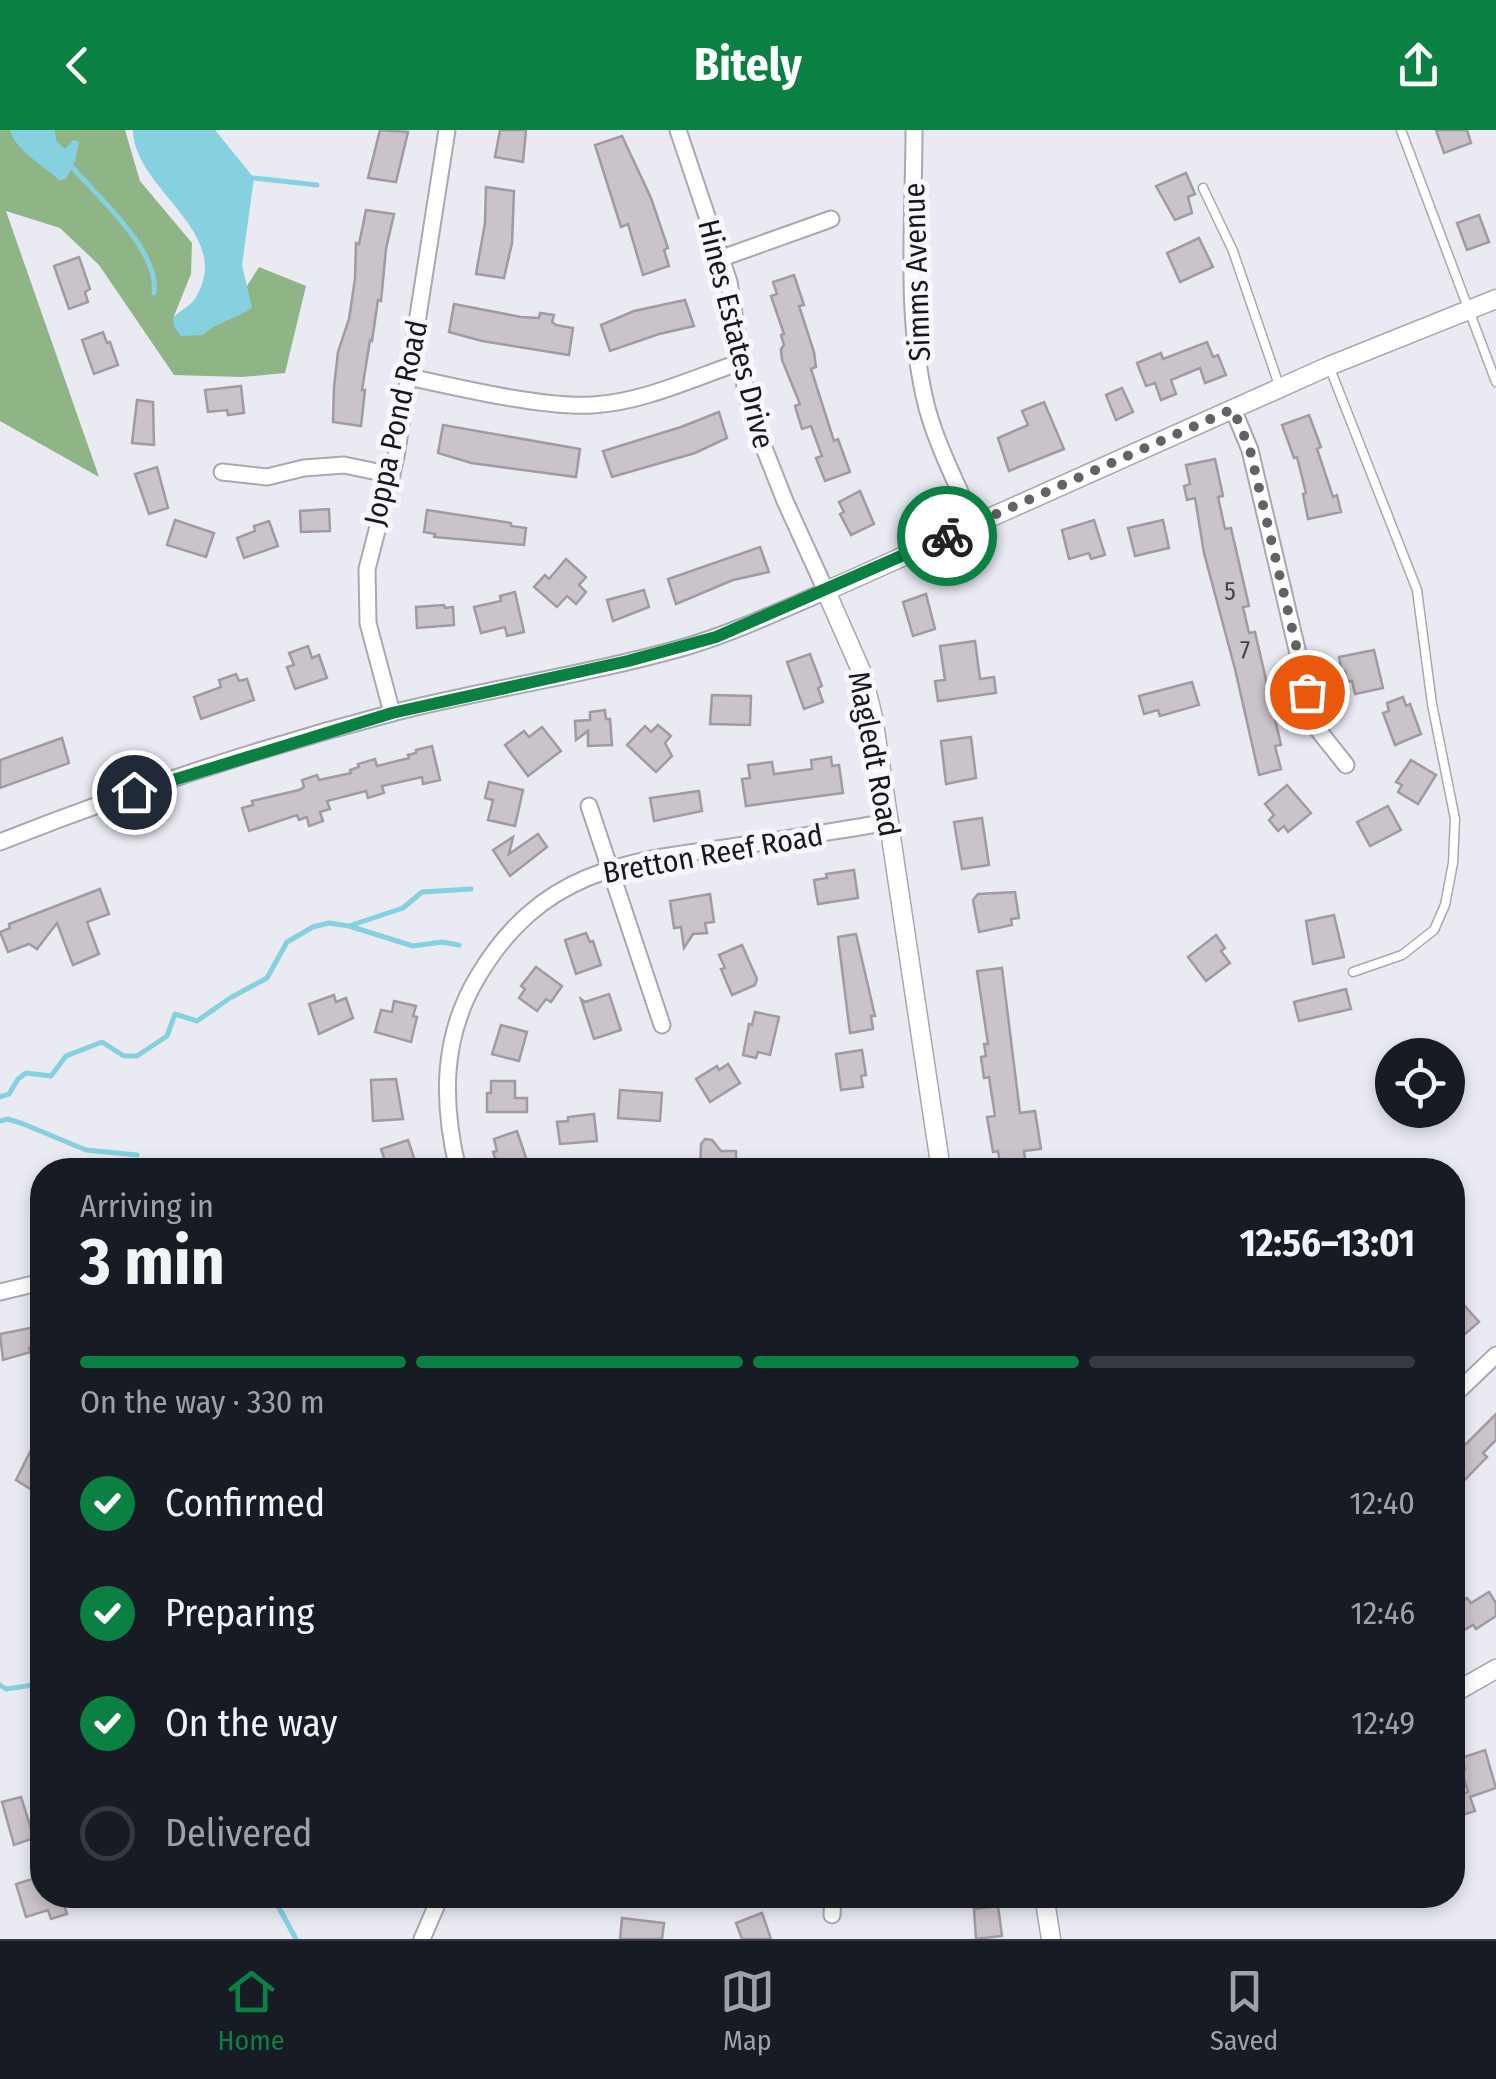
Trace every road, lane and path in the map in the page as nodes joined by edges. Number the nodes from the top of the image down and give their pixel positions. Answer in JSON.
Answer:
{"nodes":[{"id":1,"x":447,"y":130,"type":"edge"},
{"id":2,"x":678,"y":130,"type":"edge"},
{"id":3,"x":914,"y":130,"type":"edge"},
{"id":4,"x":1401,"y":130,"type":"edge"},
{"id":5,"x":1203,"y":188,"type":"dead end"},
{"id":6,"x":831,"y":219,"type":"dead end"},
{"id":7,"x":722,"y":258,"type":"junction"},
{"id":8,"x":1496,"y":300,"type":"edge"},
{"id":9,"x":1469,"y":310,"type":"junction"},
{"id":10,"x":741,"y":362,"type":"junction"},
{"id":11,"x":1328,"y":366,"type":"junction"},
{"id":12,"x":410,"y":377,"type":"junction"},
{"id":13,"x":1496,"y":382,"type":"edge"},
{"id":14,"x":1280,"y":388,"type":"junction"},
{"id":15,"x":1233,"y":409,"type":"junction"},
{"id":16,"x":222,"y":472,"type":"dead end"},
{"id":17,"x":392,"y":475,"type":"junction"},
{"id":18,"x":974,"y":523,"type":"junction"},
{"id":19,"x":826,"y":591,"type":"junction"},
{"id":20,"x":392,"y":713,"type":"junction"},
{"id":21,"x":1346,"y":765,"type":"dead end"},
{"id":22,"x":588,"y":806,"type":"dead end"},
{"id":23,"x":890,"y":822,"type":"junction"},
{"id":24,"x":0,"y":842,"type":"edge"},
{"id":25,"x":610,"y":869,"type":"junction"},
{"id":26,"x":1352,"y":972,"type":"dead end"},
{"id":27,"x":662,"y":1025,"type":"dead end"},
{"id":28,"x":456,"y":1158,"type":"edge"},
{"id":29,"x":939,"y":1158,"type":"edge"},
{"id":30,"x":30,"y":1285,"type":"edge"},
{"id":31,"x":0,"y":1292,"type":"edge"},
{"id":32,"x":1496,"y":1354,"type":"edge"},
{"id":33,"x":1465,"y":1384,"type":"edge"},
{"id":34,"x":1496,"y":1669,"type":"edge"},
{"id":35,"x":1465,"y":1687,"type":"edge"},
{"id":36,"x":435,"y":1908,"type":"edge"},
{"id":37,"x":832,"y":1908,"type":"edge"},
{"id":38,"x":1046,"y":1908,"type":"edge"},
{"id":39,"x":832,"y":1914,"type":"dead end"},
{"id":40,"x":422,"y":1939,"type":"edge"},
{"id":41,"x":1051,"y":1939,"type":"edge"}],
"edges":[{"from":1,"to":12,"type":"street","name":"Joppa Pond Road"},
{"from":2,"to":7,"type":"street","name":"Hines Estates Drive"},
{"from":3,"to":18,"type":"street","name":"Simms Avenue"},
{"from":4,"to":9,"type":"lane"},
{"from":5,"to":14,"type":"lane"},
{"from":6,"to":7,"type":"street"},
{"from":7,"to":10,"type":"street","name":"Hines Estates Drive"},
{"from":8,"to":9,"type":"street"},
{"from":9,"to":11,"type":"street"},
{"from":9,"to":13,"type":"lane"},
{"from":10,"to":12,"type":"street"},
{"from":10,"to":19,"type":"street","name":"Hines Estates Drive"},
{"from":11,"to":14,"type":"street"},
{"from":11,"to":26,"type":"lane"},
{"from":12,"to":17,"type":"street","name":"Joppa Pond Road"},
{"from":14,"to":15,"type":"street"},
{"from":15,"to":18,"type":"street"},
{"from":15,"to":21,"type":"street"},
{"from":16,"to":17,"type":"street"},
{"from":17,"to":20,"type":"street","name":"Joppa Pond Road"},
{"from":18,"to":19,"type":"street"},
{"from":19,"to":20,"type":"street"},
{"from":19,"to":23,"type":"street","name":"Magledt Road"},
{"from":20,"to":24,"type":"street"},
{"from":22,"to":25,"type":"street"},
{"from":23,"to":25,"type":"street","name":"Bretton Reef Road"},
{"from":23,"to":29,"type":"street","name":"Magledt Road"},
{"from":25,"to":27,"type":"street"},
{"from":25,"to":28,"type":"street","name":"Bretton Reef Road"},
{"from":30,"to":31,"type":"street"},
{"from":32,"to":33,"type":"street"},
{"from":34,"to":35,"type":"street"},
{"from":36,"to":40,"type":"street"},
{"from":37,"to":39,"type":"street"},
{"from":38,"to":41,"type":"street"}]}
